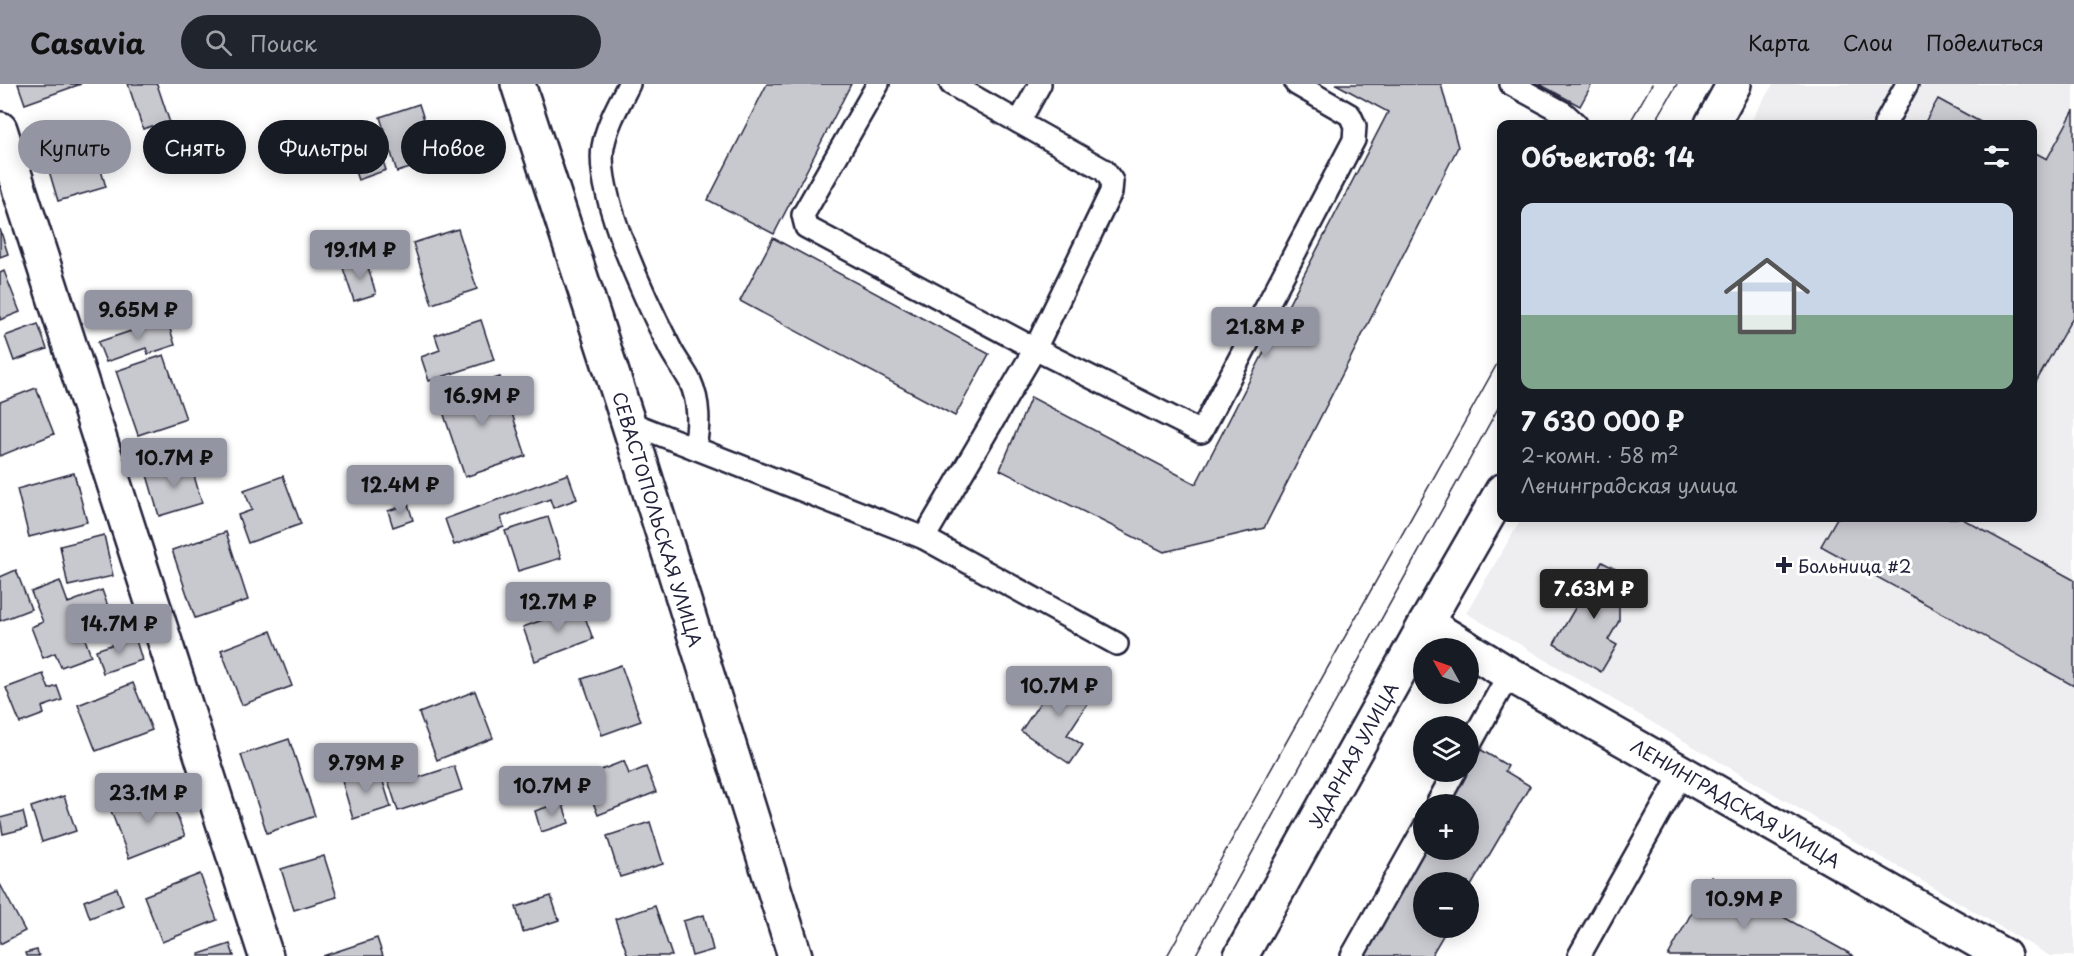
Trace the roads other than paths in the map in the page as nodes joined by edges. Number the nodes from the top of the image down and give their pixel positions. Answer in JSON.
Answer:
{"nodes":[{"id":1,"x":518,"y":84,"type":"edge"},
{"id":2,"x":629,"y":84,"type":"edge"},
{"id":3,"x":878,"y":84,"type":"edge"},
{"id":4,"x":951,"y":84,"type":"edge"},
{"id":5,"x":1040,"y":84,"type":"edge"},
{"id":6,"x":1296,"y":84,"type":"edge"},
{"id":7,"x":1511,"y":84,"type":"edge"},
{"id":8,"x":1734,"y":84,"type":"edge"},
{"id":9,"x":1907,"y":84,"type":"edge"},
{"id":10,"x":1572,"y":120,"type":"edge"},
{"id":11,"x":1714,"y":120,"type":"edge"},
{"id":12,"x":1887,"y":120,"type":"edge"},
{"id":13,"x":1019,"y":122,"type":"junction"},
{"id":14,"x":0,"y":129,"type":"edge"},
{"id":15,"x":1035,"y":350,"type":"junction"},
{"id":16,"x":628,"y":422,"type":"junction"},
{"id":17,"x":695,"y":448,"type":"junction"},
{"id":18,"x":1497,"y":500,"type":"edge"},
{"id":19,"x":924,"y":538,"type":"junction"},
{"id":20,"x":1426,"y":623,"type":"junction"},
{"id":21,"x":1451,"y":638,"type":"edge"},
{"id":22,"x":1117,"y":644,"type":"dead end"},
{"id":23,"x":1479,"y":655,"type":"edge"},
{"id":24,"x":1509,"y":674,"type":"junction"},
{"id":25,"x":1479,"y":728,"type":"edge"},
{"id":26,"x":1682,"y":773,"type":"junction"},
{"id":27,"x":1413,"y":848,"type":"edge"},
{"id":28,"x":1584,"y":954,"type":"edge"},
{"id":29,"x":266,"y":956,"type":"edge"},
{"id":30,"x":795,"y":956,"type":"edge"},
{"id":31,"x":1241,"y":956,"type":"edge"},
{"id":32,"x":1352,"y":956,"type":"edge"},
{"id":33,"x":2004,"y":956,"type":"edge"}],
"edges":[{"from":1,"to":16,"type":"street","name":"СЕВАСТОПОЛЬСКАЯ УЛИЦА"},
{"from":2,"to":17,"type":"lane"},
{"from":3,"to":15,"type":"lane"},
{"from":4,"to":13,"type":"lane"},
{"from":5,"to":13,"type":"lane"},
{"from":6,"to":15,"type":"lane"},
{"from":7,"to":10,"type":"lane"},
{"from":8,"to":11,"type":"street"},
{"from":9,"to":12,"type":"lane"},
{"from":13,"to":15,"type":"lane"},
{"from":14,"to":29,"type":"street"},
{"from":15,"to":19,"type":"lane"},
{"from":16,"to":17,"type":"lane"},
{"from":16,"to":30,"type":"street","name":"СЕВАСТОПОЛЬСКАЯ УЛИЦА"},
{"from":17,"to":19,"type":"lane"},
{"from":18,"to":20,"type":"street","name":"УДАРНАЯ УЛИЦА"},
{"from":19,"to":22,"type":"lane"},
{"from":20,"to":21,"type":"street","name":"ЛЕНИНГРАДСКАЯ УЛИЦА"},
{"from":20,"to":31,"type":"street","name":"УДАРНАЯ УЛИЦА"},
{"from":23,"to":24,"type":"street","name":"ЛЕНИНГРАДСКАЯ УЛИЦА"},
{"from":24,"to":25,"type":"lane"},
{"from":24,"to":26,"type":"street","name":"ЛЕНИНГРАДСКАЯ УЛИЦА"},
{"from":26,"to":28,"type":"lane"},
{"from":26,"to":33,"type":"street","name":"ЛЕНИНГРАДСКАЯ УЛИЦА"},
{"from":27,"to":32,"type":"lane"}]}
